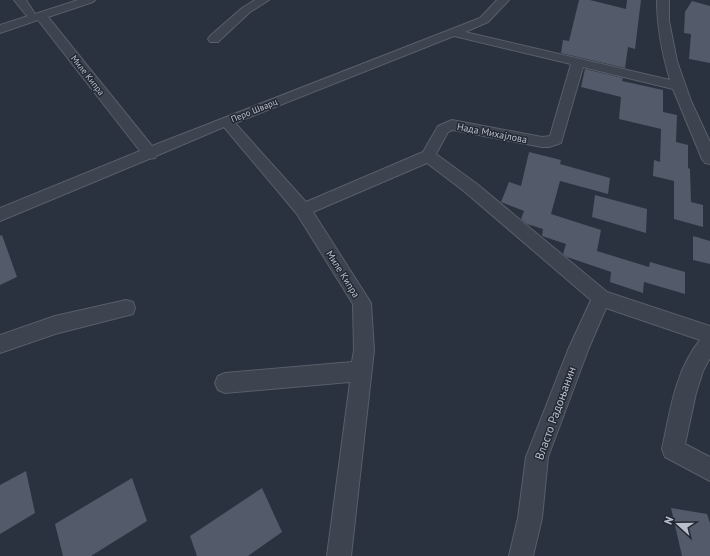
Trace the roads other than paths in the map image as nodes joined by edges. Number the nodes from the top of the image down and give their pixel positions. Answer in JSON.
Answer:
{"nodes":[{"id":1,"x":20,"y":0,"type":"edge"},
{"id":2,"x":71,"y":0,"type":"edge"},
{"id":3,"x":89,"y":0,"type":"edge"},
{"id":4,"x":264,"y":0,"type":"edge"},
{"id":5,"x":503,"y":0,"type":"edge"},
{"id":6,"x":664,"y":0,"type":"edge"},
{"id":7,"x":35,"y":14,"type":"junction"},
{"id":8,"x":0,"y":22,"type":"edge"},
{"id":9,"x":0,"y":29,"type":"edge"},
{"id":10,"x":452,"y":32,"type":"junction"},
{"id":11,"x":214,"y":39,"type":"dead end"},
{"id":12,"x":578,"y":62,"type":"junction"},
{"id":13,"x":679,"y":86,"type":"junction"},
{"id":14,"x":226,"y":121,"type":"junction"},
{"id":15,"x":150,"y":154,"type":"junction"},
{"id":16,"x":428,"y":156,"type":"junction"},
{"id":17,"x":710,"y":159,"type":"edge"},
{"id":18,"x":303,"y":210,"type":"junction"},
{"id":19,"x":0,"y":215,"type":"edge"},
{"id":20,"x":601,"y":298,"type":"junction"},
{"id":21,"x":126,"y":308,"type":"dead end"},
{"id":22,"x":710,"y":335,"type":"edge"},
{"id":23,"x":710,"y":343,"type":"edge"},
{"id":24,"x":0,"y":344,"type":"edge"},
{"id":25,"x":362,"y":371,"type":"junction"},
{"id":26,"x":225,"y":384,"type":"dead end"},
{"id":27,"x":710,"y":470,"type":"edge"},
{"id":28,"x":339,"y":556,"type":"edge"},
{"id":29,"x":520,"y":556,"type":"edge"}],
"edges":[{"from":1,"to":7,"type":"street","name":"Миле Кипра"},
{"from":2,"to":7,"type":"street"},
{"from":3,"to":7,"type":"street"},
{"from":4,"to":11,"type":"street"},
{"from":5,"to":10,"type":"street","name":"Перо Шварц"},
{"from":6,"to":13,"type":"street"},
{"from":7,"to":8,"type":"street"},
{"from":7,"to":9,"type":"street"},
{"from":7,"to":15,"type":"street","name":"Миле Кипра"},
{"from":10,"to":12,"type":"street"},
{"from":10,"to":14,"type":"street","name":"Перо Шварц"},
{"from":12,"to":13,"type":"street"},
{"from":12,"to":16,"type":"street","name":"Нада Михајлова"},
{"from":13,"to":17,"type":"street"},
{"from":14,"to":15,"type":"street","name":"Перо Шварц"},
{"from":14,"to":18,"type":"street","name":"Миле Кипра"},
{"from":15,"to":19,"type":"street","name":"Перо Шварц"},
{"from":16,"to":18,"type":"street"},
{"from":16,"to":20,"type":"street"},
{"from":18,"to":25,"type":"street","name":"Миле Кипра"},
{"from":20,"to":22,"type":"street"},
{"from":20,"to":29,"type":"street","name":"Власто Радоњанин"},
{"from":21,"to":24,"type":"street"},
{"from":23,"to":27,"type":"street"},
{"from":25,"to":26,"type":"street"},
{"from":25,"to":28,"type":"street","name":"Миле Кипра"}]}
